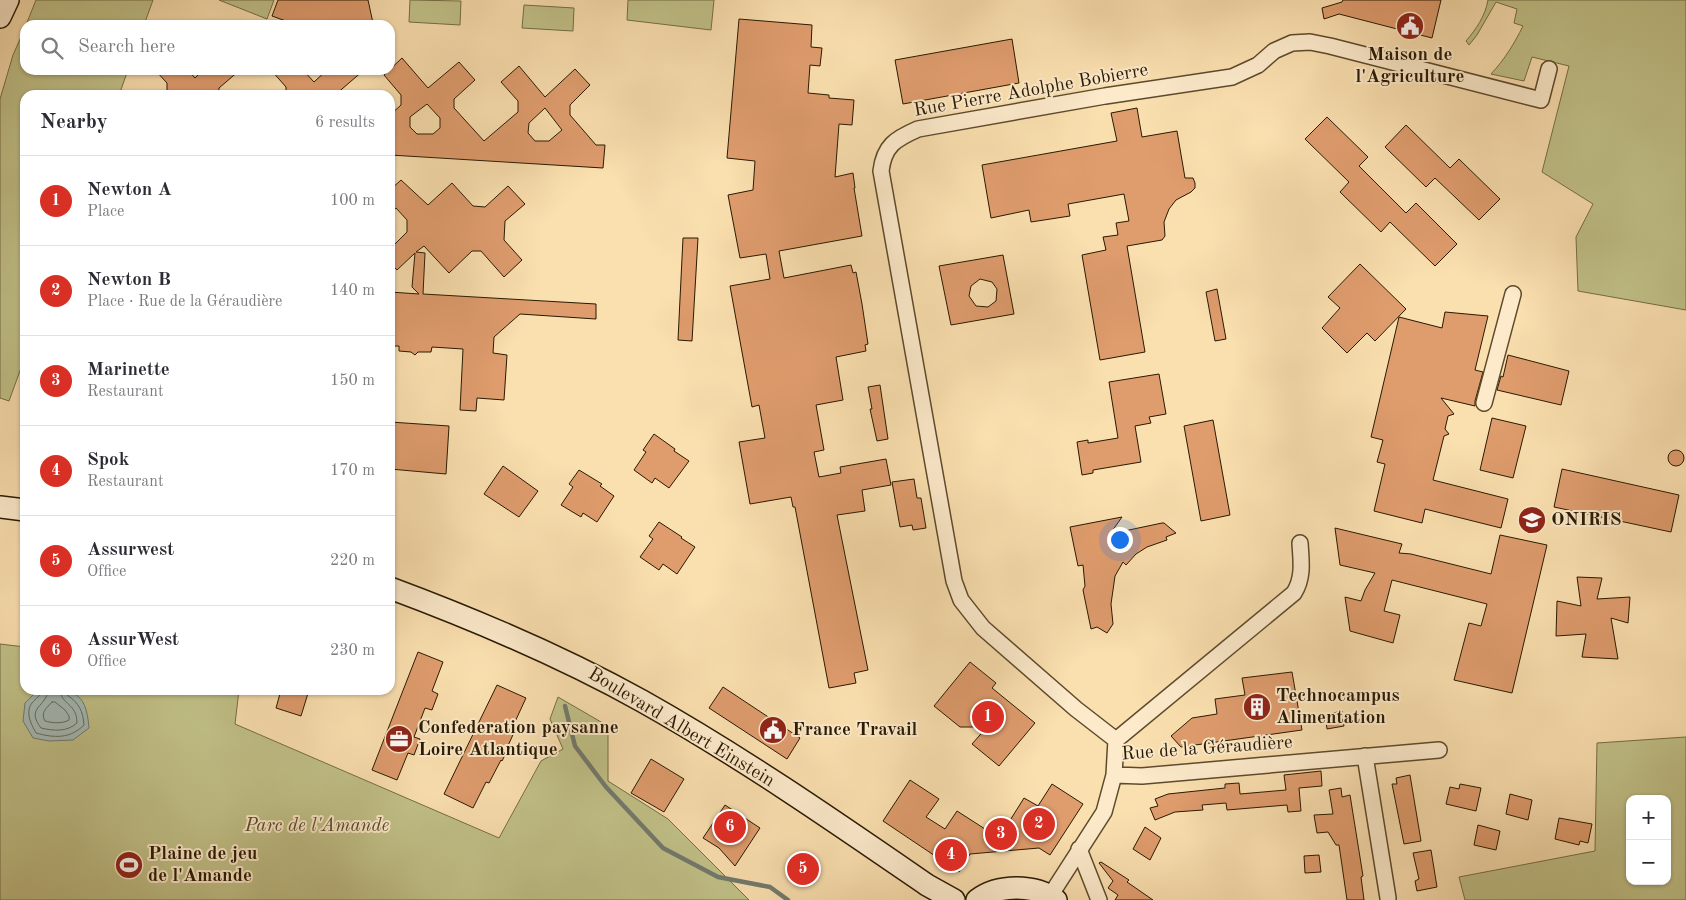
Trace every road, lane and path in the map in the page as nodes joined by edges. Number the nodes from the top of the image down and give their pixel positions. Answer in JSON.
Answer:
{"nodes":[{"id":1,"x":8,"y":0,"type":"edge"},
{"id":2,"x":0,"y":18,"type":"edge"},
{"id":3,"x":1549,"y":69,"type":"dead end"},
{"id":4,"x":1513,"y":294,"type":"dead end"},
{"id":5,"x":1484,"y":403,"type":"dead end"},
{"id":6,"x":0,"y":507,"type":"edge"},
{"id":7,"x":20,"y":509,"type":"edge"},
{"id":8,"x":0,"y":521,"type":"edge"},
{"id":9,"x":20,"y":522,"type":"edge"},
{"id":10,"x":1300,"y":542,"type":"dead end"},
{"id":11,"x":395,"y":590,"type":"edge"},
{"id":12,"x":395,"y":602,"type":"edge"},
{"id":13,"x":1116,"y":740,"type":"junction"},
{"id":14,"x":1439,"y":750,"type":"dead end"},
{"id":15,"x":1365,"y":756,"type":"junction"},
{"id":16,"x":1114,"y":775,"type":"junction"},
{"id":17,"x":1079,"y":849,"type":"junction"},
{"id":18,"x":1053,"y":898,"type":"edge"},
{"id":19,"x":1388,"y":898,"type":"dead end"},
{"id":20,"x":926,"y":900,"type":"edge"},
{"id":21,"x":954,"y":900,"type":"edge"},
{"id":22,"x":977,"y":900,"type":"edge"},
{"id":23,"x":1099,"y":900,"type":"edge"}],
"edges":[{"from":1,"to":2,"type":"main road"},
{"from":3,"to":13,"type":"street","name":"Rue Pierre Adolphe Bobierre"},
{"from":4,"to":5,"type":"street"},
{"from":6,"to":7,"type":"main road"},
{"from":8,"to":9,"type":"main road"},
{"from":10,"to":13,"type":"street"},
{"from":11,"to":21,"type":"main road","name":"Boulevard Albert Einstein"},
{"from":12,"to":20,"type":"main road","name":"Boulevard Albert Einstein"},
{"from":13,"to":16,"type":"street"},
{"from":14,"to":15,"type":"street","name":"Rue de la Géraudière"},
{"from":15,"to":16,"type":"street","name":"Rue de la Géraudière"},
{"from":15,"to":19,"type":"street"},
{"from":16,"to":17,"type":"street","name":"Rue de la Géraudière"},
{"from":17,"to":18,"type":"street","name":"Rue de la Géraudière"},
{"from":17,"to":23,"type":"street"},
{"from":18,"to":22,"type":"main road"}]}
